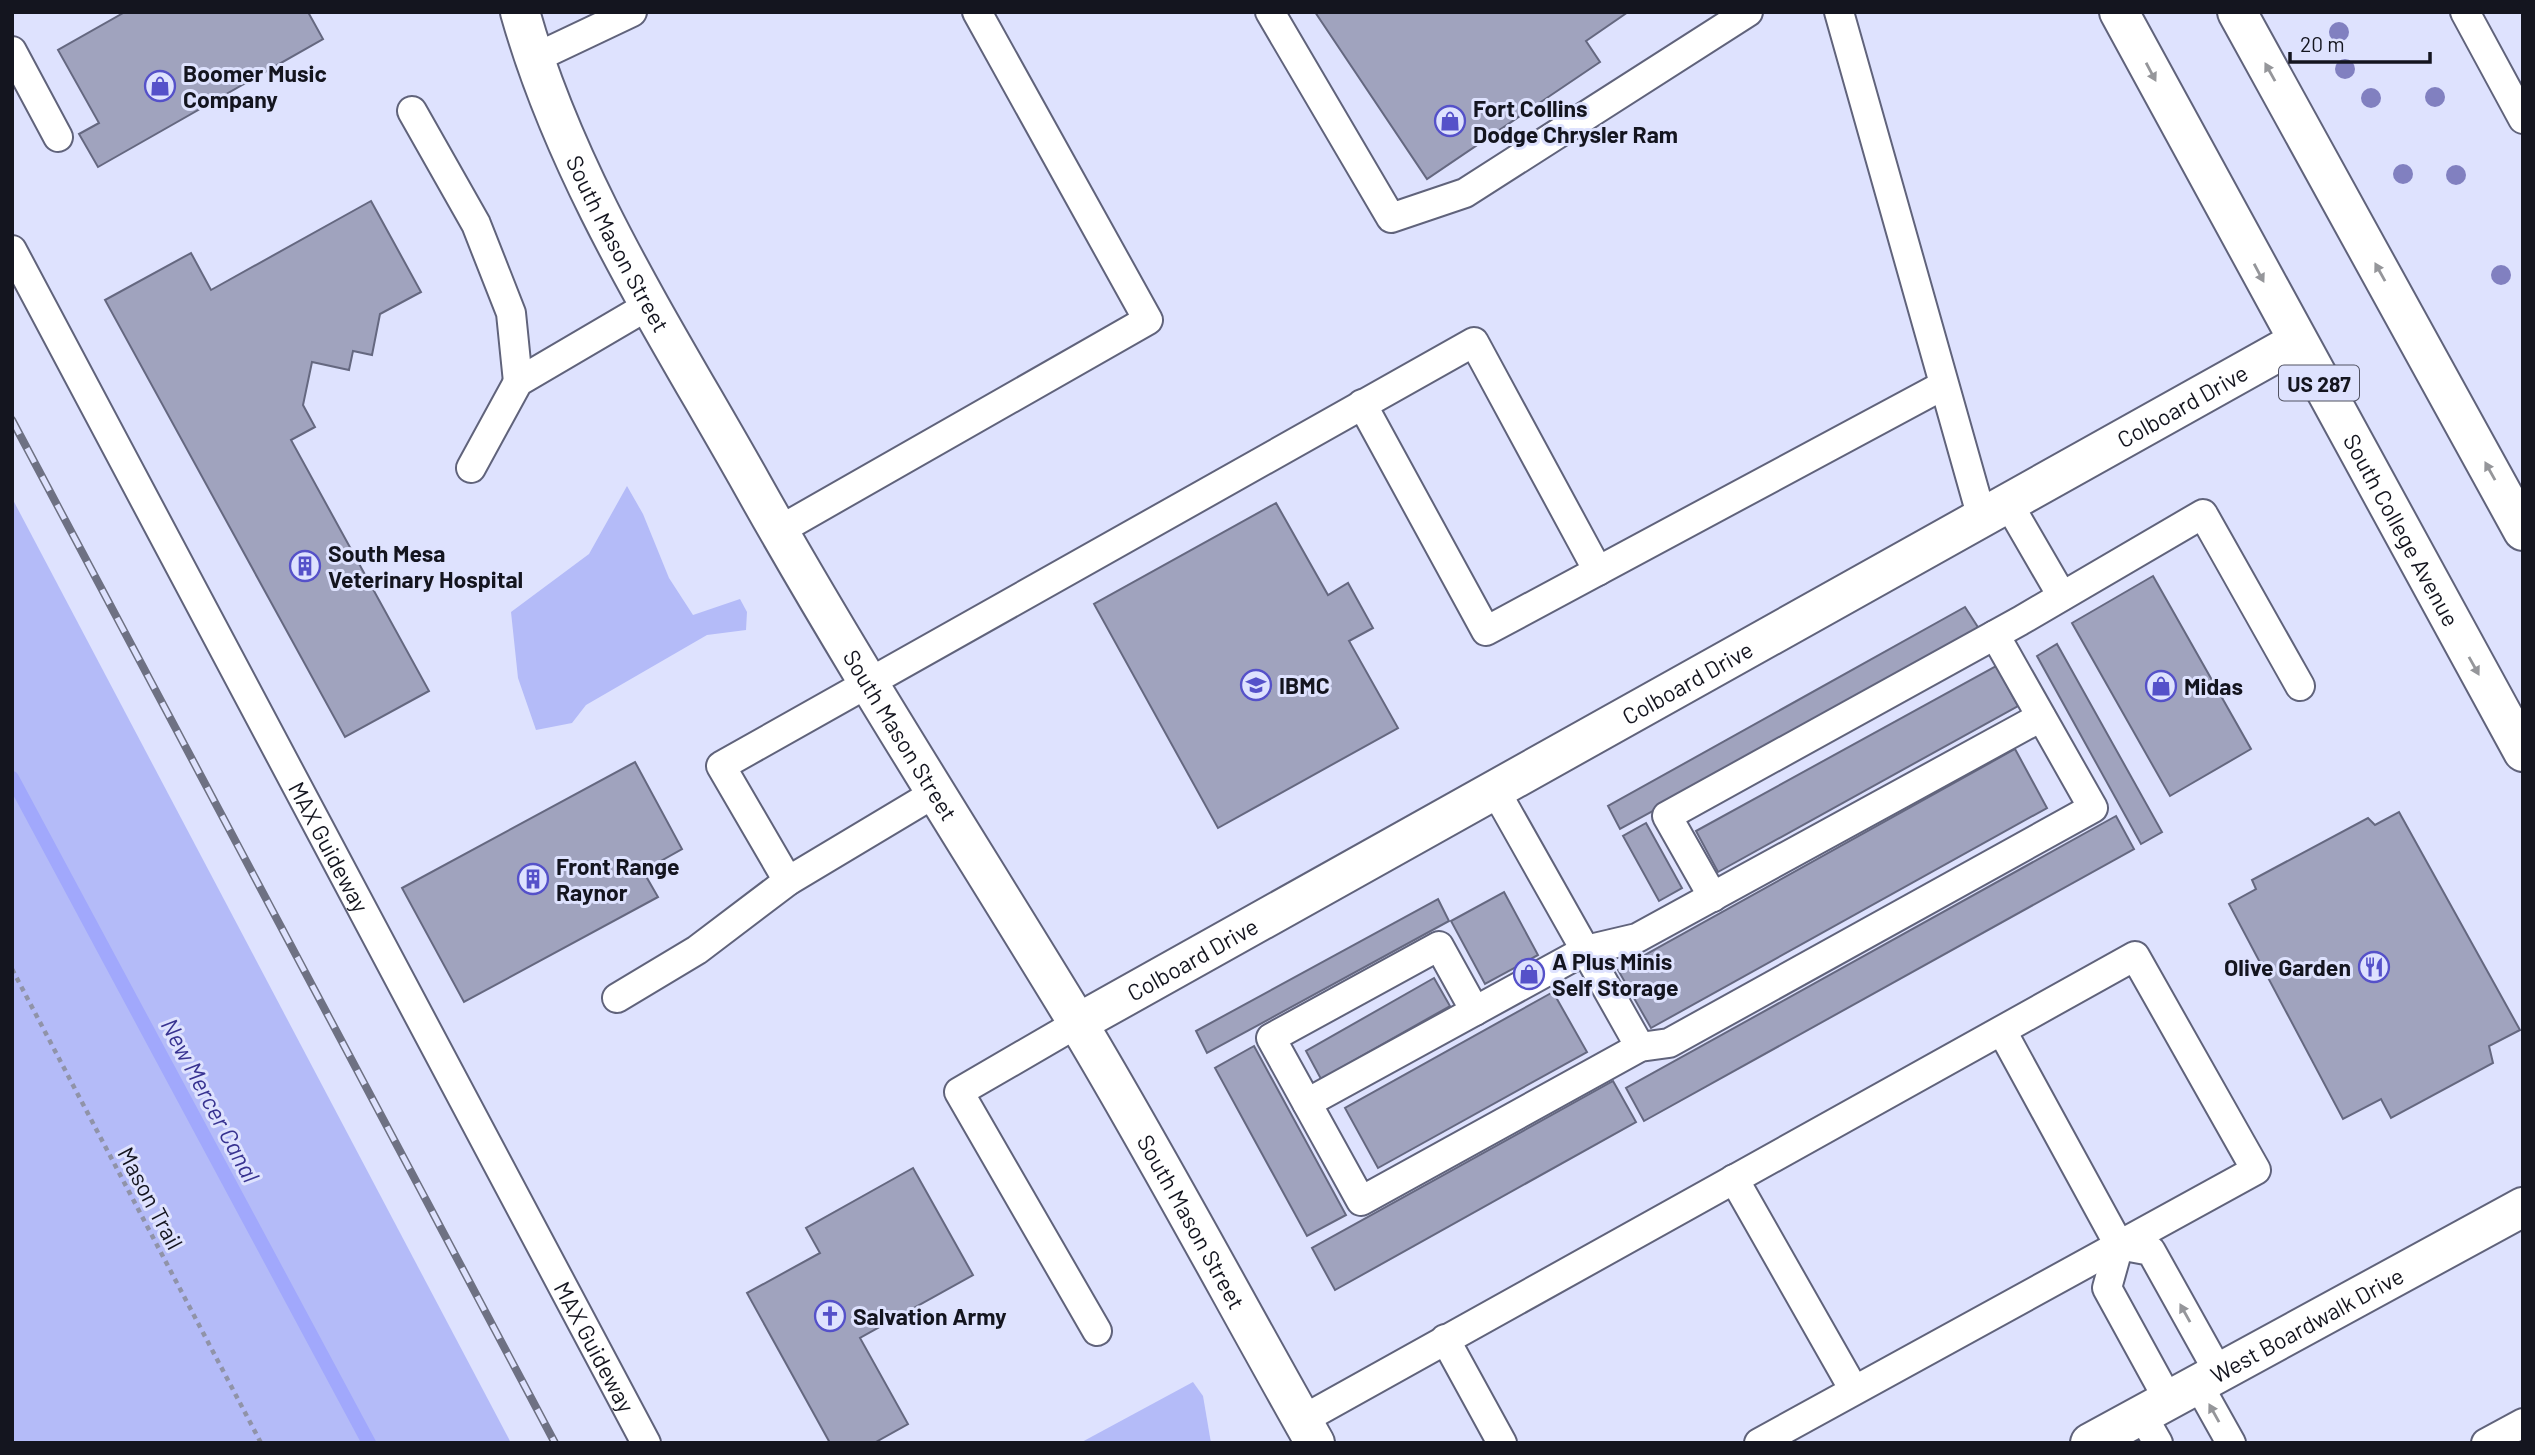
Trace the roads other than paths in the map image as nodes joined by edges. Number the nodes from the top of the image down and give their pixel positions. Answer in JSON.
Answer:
{"nodes":[{"id":1,"x":520,"y":12,"type":"edge"},
{"id":2,"x":632,"y":12,"type":"edge"},
{"id":3,"x":977,"y":12,"type":"edge"},
{"id":4,"x":1270,"y":12,"type":"edge"},
{"id":5,"x":1748,"y":12,"type":"edge"},
{"id":6,"x":1839,"y":12,"type":"edge"},
{"id":7,"x":2119,"y":12,"type":"edge"},
{"id":8,"x":2237,"y":12,"type":"edge"},
{"id":9,"x":2465,"y":12,"type":"edge"},
{"id":10,"x":12,"y":51,"type":"edge"},
{"id":11,"x":535,"y":58,"type":"junction"},
{"id":12,"x":412,"y":111,"type":"dead end"},
{"id":13,"x":2523,"y":119,"type":"edge"},
{"id":14,"x":58,"y":137,"type":"dead end"},
{"id":15,"x":12,"y":250,"type":"edge"},
{"id":16,"x":651,"y":304,"type":"junction"},
{"id":17,"x":2296,"y":342,"type":"junction"},
{"id":18,"x":519,"y":382,"type":"junction"},
{"id":19,"x":1942,"y":386,"type":"junction"},
{"id":20,"x":1362,"y":404,"type":"junction"},
{"id":21,"x":471,"y":468,"type":"dead end"},
{"id":22,"x":1995,"y":511,"type":"junction"},
{"id":23,"x":778,"y":531,"type":"junction"},
{"id":24,"x":2523,"y":531,"type":"edge"},
{"id":25,"x":1598,"y":571,"type":"junction"},
{"id":26,"x":2062,"y":596,"type":"junction"},
{"id":27,"x":1995,"y":635,"type":"junction"},
{"id":28,"x":866,"y":682,"type":"junction"},
{"id":29,"x":2300,"y":685,"type":"dead end"},
{"id":30,"x":2041,"y":717,"type":"junction"},
{"id":31,"x":2523,"y":752,"type":"edge"},
{"id":32,"x":1495,"y":790,"type":"junction"},
{"id":33,"x":935,"y":793,"type":"junction"},
{"id":34,"x":788,"y":881,"type":"junction"},
{"id":35,"x":1713,"y":897,"type":"junction"},
{"id":36,"x":1586,"y":950,"type":"junction"},
{"id":37,"x":617,"y":998,"type":"dead end"},
{"id":38,"x":1475,"y":1011,"type":"junction"},
{"id":39,"x":1078,"y":1023,"type":"junction"},
{"id":40,"x":2002,"y":1031,"type":"junction"},
{"id":41,"x":1640,"y":1047,"type":"junction"},
{"id":42,"x":1307,"y":1103,"type":"junction"},
{"id":43,"x":1734,"y":1179,"type":"junction"},
{"id":44,"x":2523,"y":1207,"type":"edge"},
{"id":45,"x":2119,"y":1245,"type":"junction"},
{"id":46,"x":1097,"y":1331,"type":"dead end"},
{"id":47,"x":1445,"y":1339,"type":"junction"},
{"id":48,"x":1854,"y":1390,"type":"junction"},
{"id":49,"x":2177,"y":1403,"type":"edge"},
{"id":50,"x":2523,"y":1423,"type":"edge"},
{"id":51,"x":1308,"y":1431,"type":"edge"},
{"id":52,"x":646,"y":1443,"type":"edge"},
{"id":53,"x":1502,"y":1443,"type":"edge"},
{"id":54,"x":1759,"y":1443,"type":"edge"},
{"id":55,"x":2090,"y":1443,"type":"edge"},
{"id":56,"x":2231,"y":1443,"type":"edge"},
{"id":57,"x":2486,"y":1443,"type":"edge"}],
"edges":[{"from":1,"to":11,"type":"main road","name":"South Mason Street"},
{"from":2,"to":11,"type":"lane"},
{"from":3,"to":23,"type":"lane"},
{"from":4,"to":5,"type":"lane"},
{"from":6,"to":19,"type":"lane"},
{"from":7,"to":17,"type":"main road","name":"South College Avenue","number":"US 287","one_way":true},
{"from":24,"to":8,"type":"main road","one_way":true},
{"from":9,"to":13,"type":"lane"},
{"from":10,"to":14,"type":"lane"},
{"from":11,"to":16,"type":"main road","name":"South Mason Street"},
{"from":12,"to":18,"type":"lane"},
{"from":15,"to":52,"type":"lane","name":"MAX Guideway"},
{"from":16,"to":18,"type":"lane"},
{"from":16,"to":23,"type":"main road","name":"South Mason Street"},
{"from":17,"to":22,"type":"main road","name":"Colboard Drive"},
{"from":17,"to":31,"type":"main road","name":"South College Avenue","number":"US 287","one_way":true},
{"from":18,"to":21,"type":"lane"},
{"from":19,"to":22,"type":"lane"},
{"from":19,"to":25,"type":"lane"},
{"from":20,"to":25,"type":"lane"},
{"from":20,"to":25,"type":"lane"},
{"from":20,"to":28,"type":"lane"},
{"from":22,"to":26,"type":"lane"},
{"from":22,"to":32,"type":"main road","name":"Colboard Drive"},
{"from":23,"to":28,"type":"main road","name":"South Mason Street"},
{"from":26,"to":27,"type":"lane"},
{"from":26,"to":29,"type":"lane"},
{"from":27,"to":30,"type":"lane"},
{"from":27,"to":35,"type":"lane"},
{"from":28,"to":33,"type":"main road","name":"South Mason Street"},
{"from":28,"to":34,"type":"lane"},
{"from":30,"to":35,"type":"lane"},
{"from":30,"to":41,"type":"lane"},
{"from":32,"to":36,"type":"lane"},
{"from":32,"to":39,"type":"main road","name":"Colboard Drive"},
{"from":33,"to":34,"type":"lane"},
{"from":33,"to":39,"type":"main road","name":"South Mason Street"},
{"from":34,"to":37,"type":"lane"},
{"from":35,"to":36,"type":"lane"},
{"from":36,"to":38,"type":"lane"},
{"from":36,"to":41,"type":"lane"},
{"from":38,"to":42,"type":"lane"},
{"from":38,"to":42,"type":"lane"},
{"from":39,"to":46,"type":"lane"},
{"from":39,"to":51,"type":"main road","name":"South Mason Street"},
{"from":40,"to":43,"type":"lane"},
{"from":40,"to":45,"type":"lane"},
{"from":40,"to":45,"type":"lane"},
{"from":41,"to":42,"type":"lane"},
{"from":43,"to":47,"type":"lane"},
{"from":43,"to":48,"type":"lane"},
{"from":44,"to":49,"type":"main road","name":"West Boardwalk Drive"},
{"from":45,"to":48,"type":"lane"},
{"from":45,"to":49,"type":"lane"},
{"from":49,"to":45,"type":"lane","one_way":true},
{"from":47,"to":51,"type":"lane"},
{"from":47,"to":53,"type":"lane"},
{"from":48,"to":54,"type":"lane"},
{"from":49,"to":55,"type":"main road","name":"West Boardwalk Drive"},
{"from":56,"to":49,"type":"lane","one_way":true},
{"from":50,"to":57,"type":"lane"}]}
